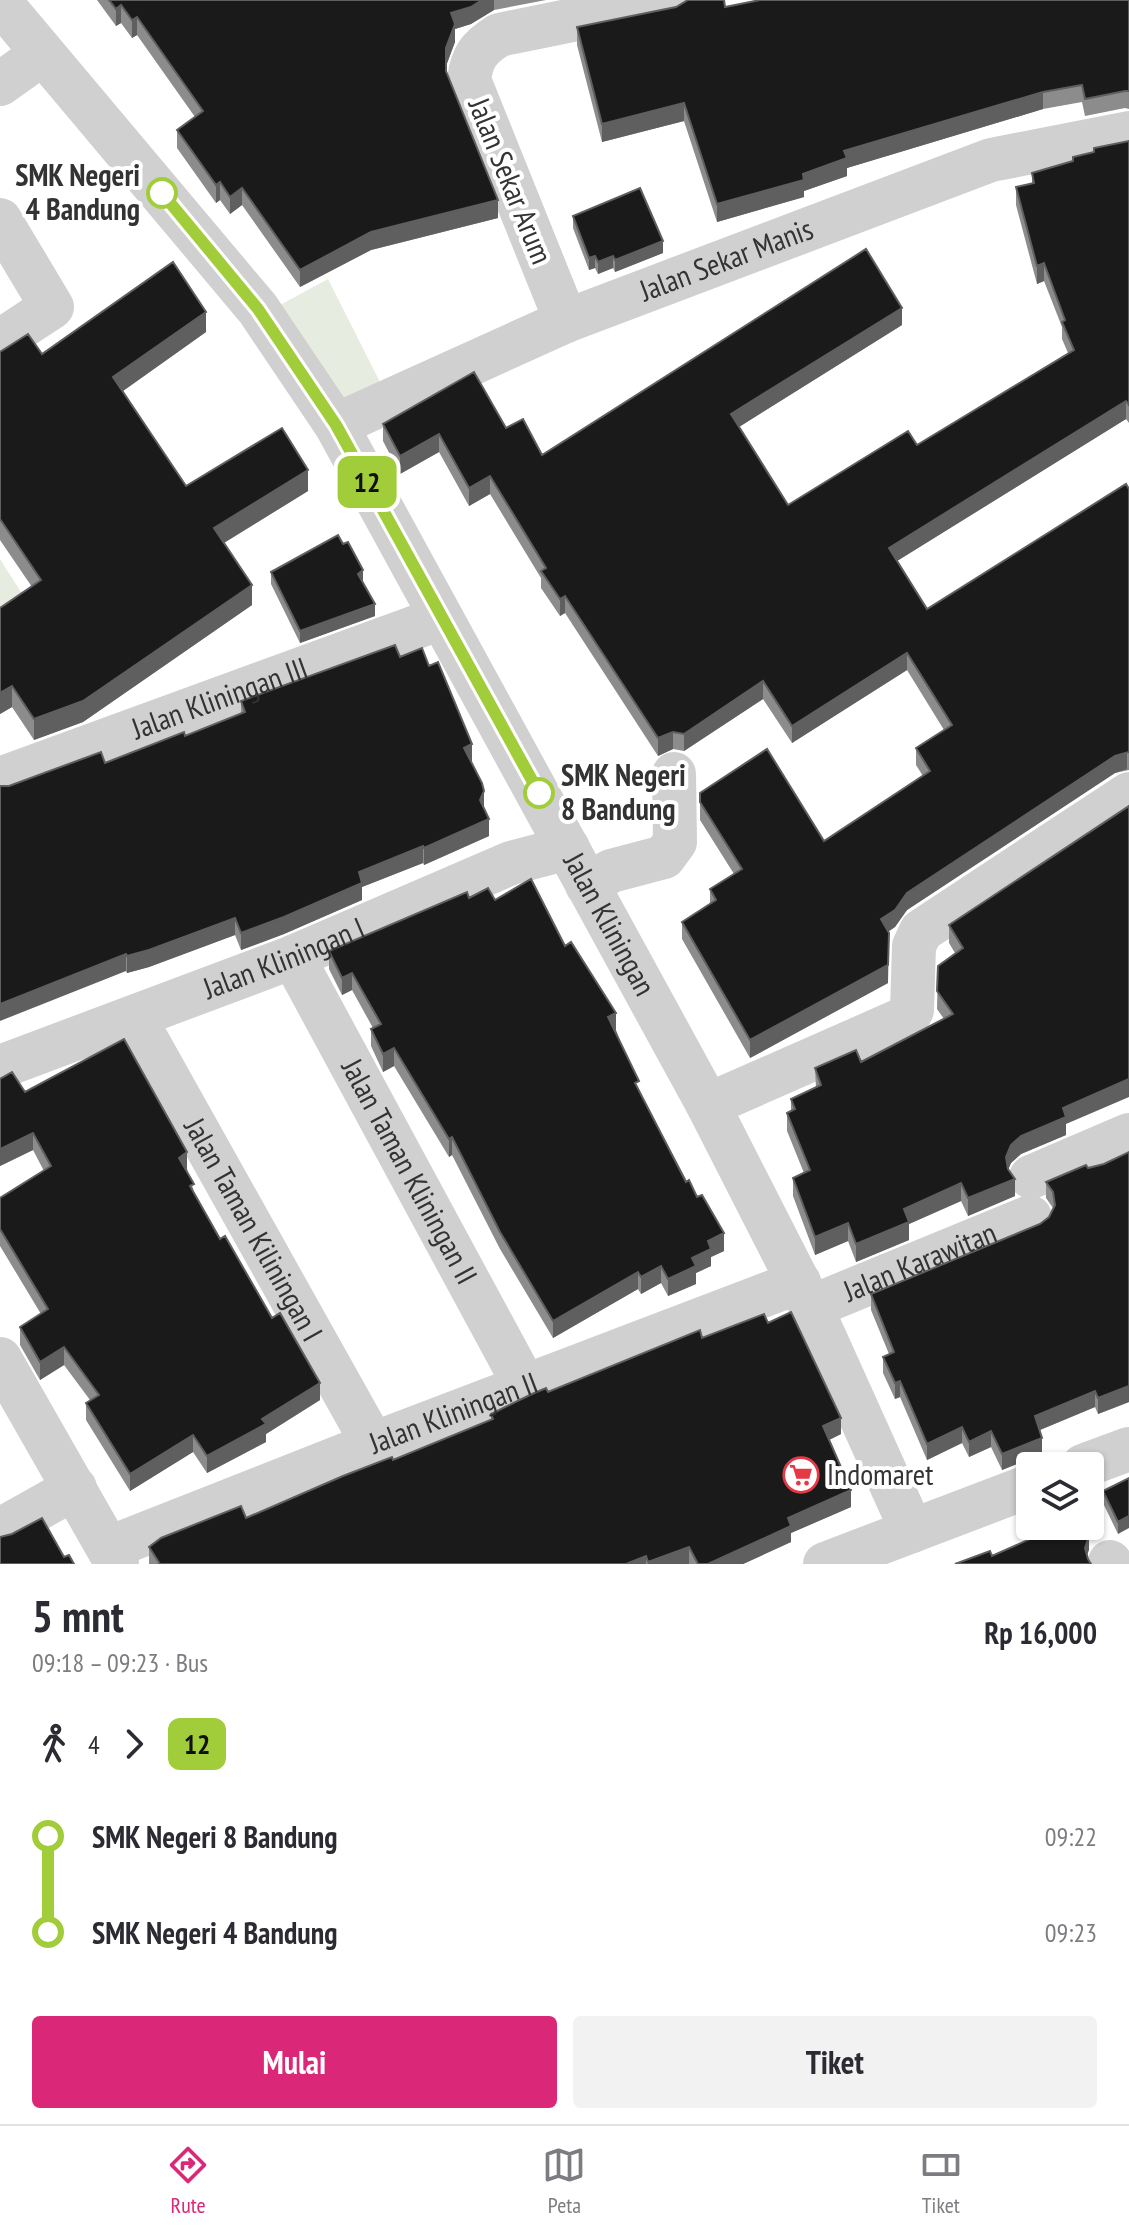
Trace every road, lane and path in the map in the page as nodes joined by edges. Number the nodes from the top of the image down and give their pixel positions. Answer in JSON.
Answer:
{"nodes":[{"id":1,"x":671,"y":0,"type":"edge"},
{"id":2,"x":0,"y":2,"type":"edge"},
{"id":3,"x":42,"y":54,"type":"junction"},
{"id":4,"x":0,"y":84,"type":"edge"},
{"id":5,"x":1129,"y":133,"type":"edge"},
{"id":6,"x":0,"y":220,"type":"edge"},
{"id":7,"x":566,"y":321,"type":"junction"},
{"id":8,"x":0,"y":341,"type":"edge"},
{"id":9,"x":336,"y":425,"type":"junction"},
{"id":10,"x":441,"y":618,"type":"junction"},
{"id":11,"x":674,"y":774,"type":"dead end"},
{"id":12,"x":0,"y":779,"type":"edge"},
{"id":13,"x":1129,"y":794,"type":"edge"},
{"id":14,"x":577,"y":867,"type":"junction"},
{"id":15,"x":293,"y":957,"type":"junction"},
{"id":16,"x":134,"y":1017,"type":"junction"},
{"id":17,"x":0,"y":1067,"type":"edge"},
{"id":18,"x":708,"y":1105,"type":"junction"},
{"id":19,"x":1129,"y":1135,"type":"edge"},
{"id":20,"x":805,"y":1295,"type":"junction"},
{"id":21,"x":0,"y":1359,"type":"edge"},
{"id":22,"x":525,"y":1386,"type":"junction"},
{"id":23,"x":373,"y":1444,"type":"junction"},
{"id":24,"x":1129,"y":1449,"type":"edge"},
{"id":25,"x":1104,"y":1458,"type":"edge"},
{"id":26,"x":75,"y":1488,"type":"junction"},
{"id":27,"x":1016,"y":1491,"type":"edge"},
{"id":28,"x":0,"y":1530,"type":"edge"},
{"id":29,"x":912,"y":1531,"type":"junction"},
{"id":30,"x":113,"y":1556,"type":"edge"},
{"id":31,"x":825,"y":1564,"type":"edge"}],
"edges":[{"from":1,"to":7,"type":"street","name":"Jalan Sekar Arum"},
{"from":2,"to":3,"type":"street","name":"Jalan Kliningan"},
{"from":3,"to":4,"type":"street"},
{"from":3,"to":9,"type":"street","name":"Jalan Kliningan"},
{"from":5,"to":7,"type":"street","name":"Jalan Sekar Manis"},
{"from":6,"to":8,"type":"street"},
{"from":7,"to":9,"type":"street","name":"Jalan Sekar Manis"},
{"from":9,"to":10,"type":"street","name":"Jalan Kliningan"},
{"from":10,"to":12,"type":"street","name":"Jalan Kliningan III"},
{"from":10,"to":14,"type":"street","name":"Jalan Kliningan"},
{"from":11,"to":14,"type":"street","name":"Jalan Kliningan I"},
{"from":13,"to":18,"type":"street"},
{"from":14,"to":15,"type":"street","name":"Jalan Kliningan I"},
{"from":14,"to":18,"type":"street","name":"Jalan Kliningan"},
{"from":15,"to":16,"type":"street","name":"Jalan Kliningan I"},
{"from":15,"to":22,"type":"street","name":"Jalan Taman Kliningan II"},
{"from":16,"to":17,"type":"street","name":"Jalan Kliningan I"},
{"from":16,"to":23,"type":"street","name":"Jalan Taman Kiliningan I"},
{"from":18,"to":20,"type":"street","name":"Jalan Kliningan"},
{"from":19,"to":20,"type":"street","name":"Jalan Karawitan"},
{"from":20,"to":22,"type":"street","name":"Jalan Kliningan II"},
{"from":20,"to":29,"type":"street","name":"Jalan Kliningan"},
{"from":21,"to":26,"type":"street"},
{"from":22,"to":23,"type":"street","name":"Jalan Kliningan II"},
{"from":23,"to":30,"type":"street","name":"Jalan Kliningan II"},
{"from":24,"to":25,"type":"street"},
{"from":26,"to":28,"type":"street"},
{"from":26,"to":30,"type":"street"},
{"from":27,"to":29,"type":"street"},
{"from":29,"to":31,"type":"street"}]}
